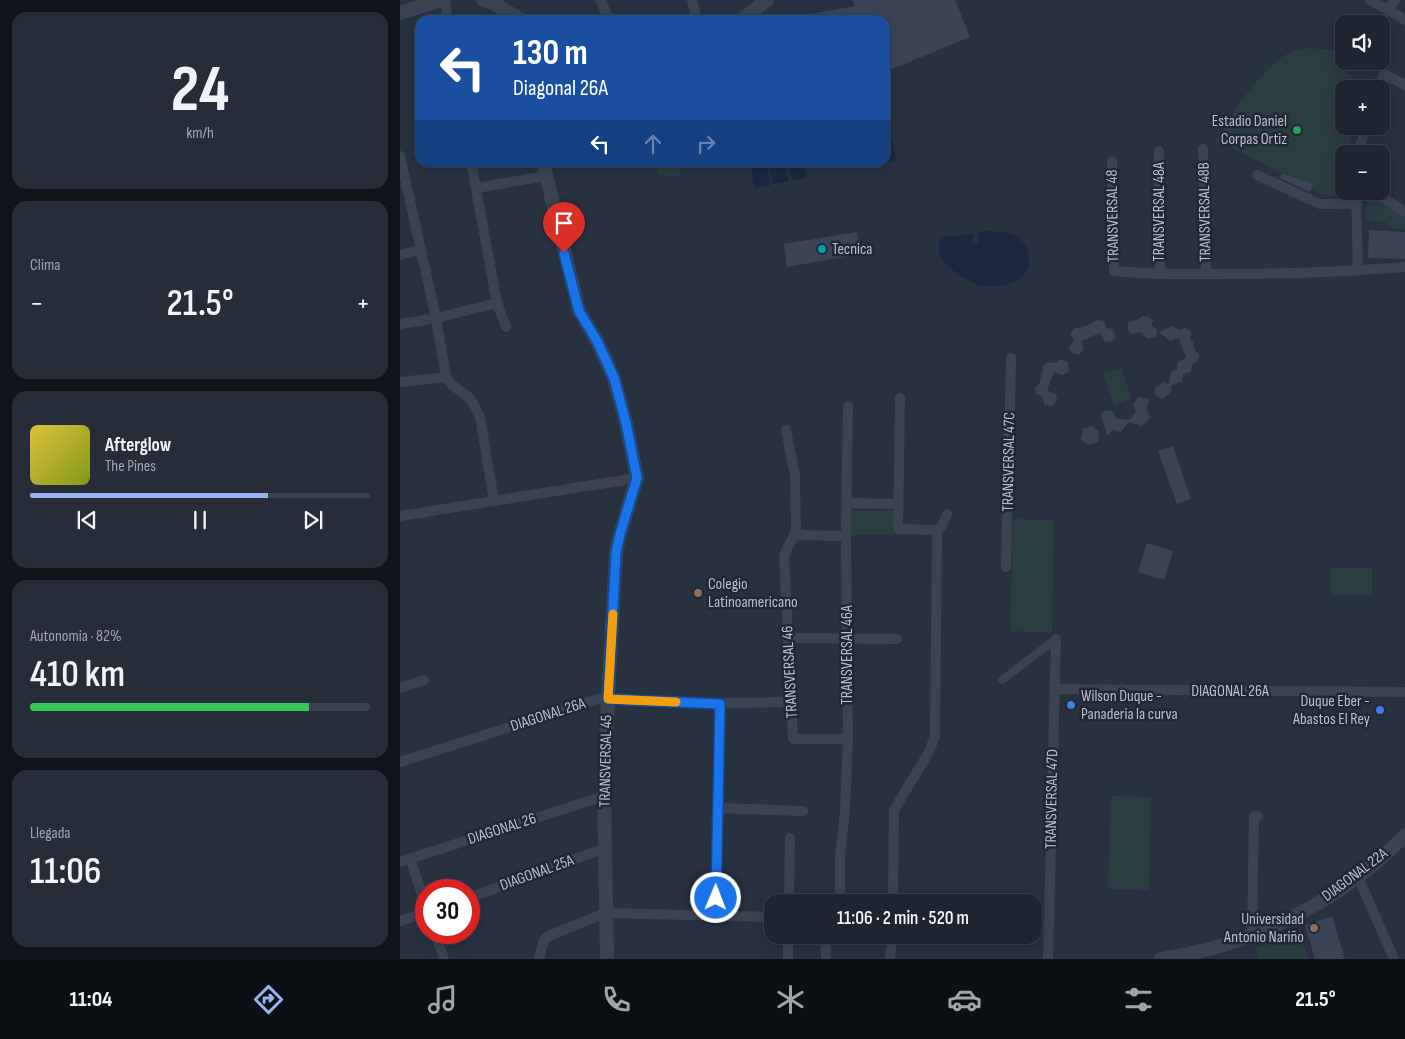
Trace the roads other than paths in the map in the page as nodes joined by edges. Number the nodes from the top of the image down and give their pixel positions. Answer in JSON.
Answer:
{"nodes":[{"id":1,"x":441,"y":0,"type":"edge"},
{"id":2,"x":445,"y":0,"type":"edge"},
{"id":3,"x":482,"y":0,"type":"edge"},
{"id":4,"x":600,"y":0,"type":"edge"},
{"id":5,"x":692,"y":0,"type":"edge"},
{"id":6,"x":767,"y":0,"type":"edge"},
{"id":7,"x":1370,"y":0,"type":"edge"},
{"id":8,"x":1395,"y":0,"type":"edge"},
{"id":9,"x":1388,"y":10,"type":"junction"},
{"id":10,"x":400,"y":13,"type":"edge"},
{"id":11,"x":447,"y":15,"type":"edge"},
{"id":12,"x":510,"y":15,"type":"edge"},
{"id":13,"x":608,"y":15,"type":"edge"},
{"id":14,"x":696,"y":15,"type":"edge"},
{"id":15,"x":748,"y":15,"type":"edge"},
{"id":16,"x":1405,"y":20,"type":"edge"},
{"id":17,"x":1382,"y":80,"type":"edge"},
{"id":18,"x":1405,"y":85,"type":"edge"},
{"id":19,"x":1203,"y":150,"type":"dead end"},
{"id":20,"x":1159,"y":152,"type":"dead end"},
{"id":21,"x":400,"y":156,"type":"edge"},
{"id":22,"x":1112,"y":161,"type":"dead end"},
{"id":23,"x":473,"y":167,"type":"edge"},
{"id":24,"x":544,"y":169,"type":"edge"},
{"id":25,"x":1257,"y":175,"type":"dead end"},
{"id":26,"x":476,"y":188,"type":"junction"},
{"id":27,"x":1357,"y":200,"type":"edge"},
{"id":28,"x":1386,"y":200,"type":"edge"},
{"id":29,"x":1357,"y":204,"type":"junction"},
{"id":30,"x":1405,"y":212,"type":"edge"},
{"id":31,"x":421,"y":250,"type":"junction"},
{"id":32,"x":400,"y":255,"type":"edge"},
{"id":33,"x":1405,"y":267,"type":"edge"},
{"id":34,"x":1358,"y":271,"type":"junction"},
{"id":35,"x":1160,"y":273,"type":"junction"},
{"id":36,"x":1206,"y":274,"type":"junction"},
{"id":37,"x":497,"y":303,"type":"junction"},
{"id":38,"x":436,"y":318,"type":"junction"},
{"id":39,"x":400,"y":324,"type":"edge"},
{"id":40,"x":506,"y":327,"type":"dead end"},
{"id":41,"x":1011,"y":358,"type":"dead end"},
{"id":42,"x":446,"y":376,"type":"junction"},
{"id":43,"x":400,"y":382,"type":"edge"},
{"id":44,"x":900,"y":398,"type":"dead end"},
{"id":45,"x":848,"y":406,"type":"dead end"},
{"id":46,"x":786,"y":430,"type":"dead end"},
{"id":47,"x":637,"y":478,"type":"junction"},
{"id":48,"x":494,"y":501,"type":"junction"},
{"id":49,"x":847,"y":503,"type":"junction"},
{"id":50,"x":898,"y":504,"type":"junction"},
{"id":51,"x":946,"y":514,"type":"dead end"},
{"id":52,"x":400,"y":516,"type":"edge"},
{"id":53,"x":937,"y":530,"type":"junction"},
{"id":54,"x":796,"y":535,"type":"junction"},
{"id":55,"x":846,"y":536,"type":"junction"},
{"id":56,"x":1006,"y":567,"type":"dead end"},
{"id":57,"x":788,"y":638,"type":"junction"},
{"id":58,"x":847,"y":638,"type":"junction"},
{"id":59,"x":897,"y":639,"type":"dead end"},
{"id":60,"x":1056,"y":639,"type":"joint"},
{"id":61,"x":424,"y":680,"type":"dead end"},
{"id":62,"x":1002,"y":680,"type":"dead end"},
{"id":63,"x":400,"y":688,"type":"edge"},
{"id":64,"x":1055,"y":689,"type":"junction"},
{"id":65,"x":1405,"y":692,"type":"edge"},
{"id":66,"x":608,"y":699,"type":"junction"},
{"id":67,"x":790,"y":702,"type":"junction"},
{"id":68,"x":720,"y":704,"type":"junction"},
{"id":69,"x":848,"y":739,"type":"junction"},
{"id":70,"x":400,"y":762,"type":"edge"},
{"id":71,"x":604,"y":796,"type":"junction"},
{"id":72,"x":718,"y":808,"type":"junction"},
{"id":73,"x":803,"y":810,"type":"dead end"},
{"id":74,"x":1258,"y":816,"type":"dead end"},
{"id":75,"x":1405,"y":834,"type":"edge"},
{"id":76,"x":790,"y":838,"type":"dead end"},
{"id":77,"x":605,"y":848,"type":"junction"},
{"id":78,"x":405,"y":860,"type":"edge"},
{"id":79,"x":1358,"y":877,"type":"junction"},
{"id":80,"x":415,"y":882,"type":"edge"},
{"id":81,"x":480,"y":894,"type":"edge"},
{"id":82,"x":789,"y":894,"type":"edge"},
{"id":83,"x":840,"y":894,"type":"edge"},
{"id":84,"x":893,"y":894,"type":"edge"},
{"id":85,"x":605,"y":913,"type":"junction"},
{"id":86,"x":716,"y":916,"type":"junction"},
{"id":87,"x":415,"y":917,"type":"edge"},
{"id":88,"x":764,"y":917,"type":"edge"},
{"id":89,"x":400,"y":922,"type":"edge"},
{"id":90,"x":1252,"y":934,"type":"junction"},
{"id":91,"x":439,"y":944,"type":"edge"},
{"id":92,"x":788,"y":944,"type":"edge"},
{"id":93,"x":825,"y":944,"type":"edge"},
{"id":94,"x":891,"y":944,"type":"edge"},
{"id":95,"x":1207,"y":954,"type":"edge"},
{"id":96,"x":444,"y":957,"type":"edge"},
{"id":97,"x":432,"y":959,"type":"edge"},
{"id":98,"x":539,"y":959,"type":"edge"},
{"id":99,"x":607,"y":959,"type":"edge"},
{"id":100,"x":788,"y":959,"type":"edge"},
{"id":101,"x":826,"y":959,"type":"edge"},
{"id":102,"x":890,"y":959,"type":"edge"},
{"id":103,"x":1048,"y":959,"type":"edge"},
{"id":104,"x":1161,"y":959,"type":"edge"},
{"id":105,"x":1394,"y":959,"type":"edge"}],
"edges":[{"from":1,"to":10,"type":"street"},
{"from":2,"to":11,"type":"street"},
{"from":3,"to":12,"type":"street"},
{"from":4,"to":13,"type":"street"},
{"from":5,"to":14,"type":"street"},
{"from":6,"to":15,"type":"street"},
{"from":7,"to":9,"type":"street"},
{"from":8,"to":9,"type":"street"},
{"from":9,"to":16,"type":"street"},
{"from":17,"to":18,"type":"street"},
{"from":19,"to":36,"type":"street","name":"TRANSVERSAL 48B"},
{"from":20,"to":35,"type":"street","name":"TRANSVERSAL 48A"},
{"from":21,"to":31,"type":"street"},
{"from":22,"to":35,"type":"street","name":"TRANSVERSAL 48"},
{"from":23,"to":26,"type":"street"},
{"from":24,"to":26,"type":"street"},
{"from":24,"to":47,"type":"street","name":"TRANSVERSAL 45"},
{"from":25,"to":29,"type":"street"},
{"from":26,"to":37,"type":"street"},
{"from":27,"to":29,"type":"street"},
{"from":28,"to":30,"type":"street"},
{"from":29,"to":34,"type":"street"},
{"from":31,"to":32,"type":"street"},
{"from":31,"to":38,"type":"street"},
{"from":33,"to":34,"type":"street"},
{"from":34,"to":36,"type":"street"},
{"from":35,"to":36,"type":"street"},
{"from":37,"to":38,"type":"street"},
{"from":37,"to":40,"type":"street"},
{"from":38,"to":39,"type":"street"},
{"from":38,"to":42,"type":"street"},
{"from":41,"to":56,"type":"street","name":"TRANSVERSAL 47C"},
{"from":42,"to":43,"type":"street"},
{"from":42,"to":48,"type":"street"},
{"from":44,"to":50,"type":"street"},
{"from":45,"to":49,"type":"street","name":"TRANSVERSAL 46A"},
{"from":46,"to":54,"type":"street","name":"TRANSVERSAL 46"},
{"from":47,"to":48,"type":"street"},
{"from":47,"to":66,"type":"street","name":"TRANSVERSAL 45"},
{"from":48,"to":52,"type":"street"},
{"from":49,"to":50,"type":"street"},
{"from":49,"to":55,"type":"street","name":"TRANSVERSAL 46A"},
{"from":50,"to":53,"type":"street"},
{"from":51,"to":53,"type":"street"},
{"from":53,"to":84,"type":"street"},
{"from":54,"to":55,"type":"street"},
{"from":54,"to":57,"type":"street","name":"TRANSVERSAL 46"},
{"from":55,"to":58,"type":"street","name":"TRANSVERSAL 46A"},
{"from":57,"to":58,"type":"street"},
{"from":57,"to":67,"type":"street","name":"TRANSVERSAL 46"},
{"from":58,"to":59,"type":"street"},
{"from":58,"to":69,"type":"street","name":"TRANSVERSAL 46A"},
{"from":60,"to":62,"type":"street"},
{"from":60,"to":64,"type":"street","name":"TRANSVERSAL 47D"},
{"from":61,"to":63,"type":"street"},
{"from":64,"to":65,"type":"street","name":"DIAGONAL 26A"},
{"from":64,"to":103,"type":"street","name":"TRANSVERSAL 47D"},
{"from":66,"to":68,"type":"street","name":"DIAGONAL 26A"},
{"from":66,"to":70,"type":"street","name":"DIAGONAL 26A"},
{"from":66,"to":71,"type":"street","name":"TRANSVERSAL 45"},
{"from":67,"to":68,"type":"street","name":"DIAGONAL 26A"},
{"from":67,"to":69,"type":"street","name":"TRANSVERSAL 46"},
{"from":68,"to":72,"type":"street"},
{"from":69,"to":83,"type":"street","name":"TRANSVERSAL 46A"},
{"from":71,"to":77,"type":"street","name":"TRANSVERSAL 45"},
{"from":71,"to":78,"type":"street","name":"DIAGONAL 26"},
{"from":72,"to":73,"type":"street"},
{"from":72,"to":86,"type":"street"},
{"from":74,"to":90,"type":"street"},
{"from":75,"to":79,"type":"street","name":"DIAGONAL 22A"},
{"from":76,"to":82,"type":"street"},
{"from":77,"to":81,"type":"street","name":"DIAGONAL 25A"},
{"from":77,"to":85,"type":"street","name":"TRANSVERSAL 45"},
{"from":78,"to":80,"type":"street"},
{"from":79,"to":90,"type":"street","name":"DIAGONAL 22A"},
{"from":79,"to":105,"type":"street"},
{"from":85,"to":86,"type":"street"},
{"from":85,"to":98,"type":"street"},
{"from":85,"to":99,"type":"street","name":"TRANSVERSAL 45"},
{"from":86,"to":88,"type":"street"},
{"from":87,"to":89,"type":"street"},
{"from":90,"to":95,"type":"street","name":"DIAGONAL 22A"},
{"from":91,"to":96,"type":"street"},
{"from":92,"to":100,"type":"street"},
{"from":93,"to":101,"type":"street"},
{"from":94,"to":102,"type":"street"},
{"from":95,"to":104,"type":"street","name":"DIAGONAL 22A"},
{"from":96,"to":97,"type":"street"}]}
